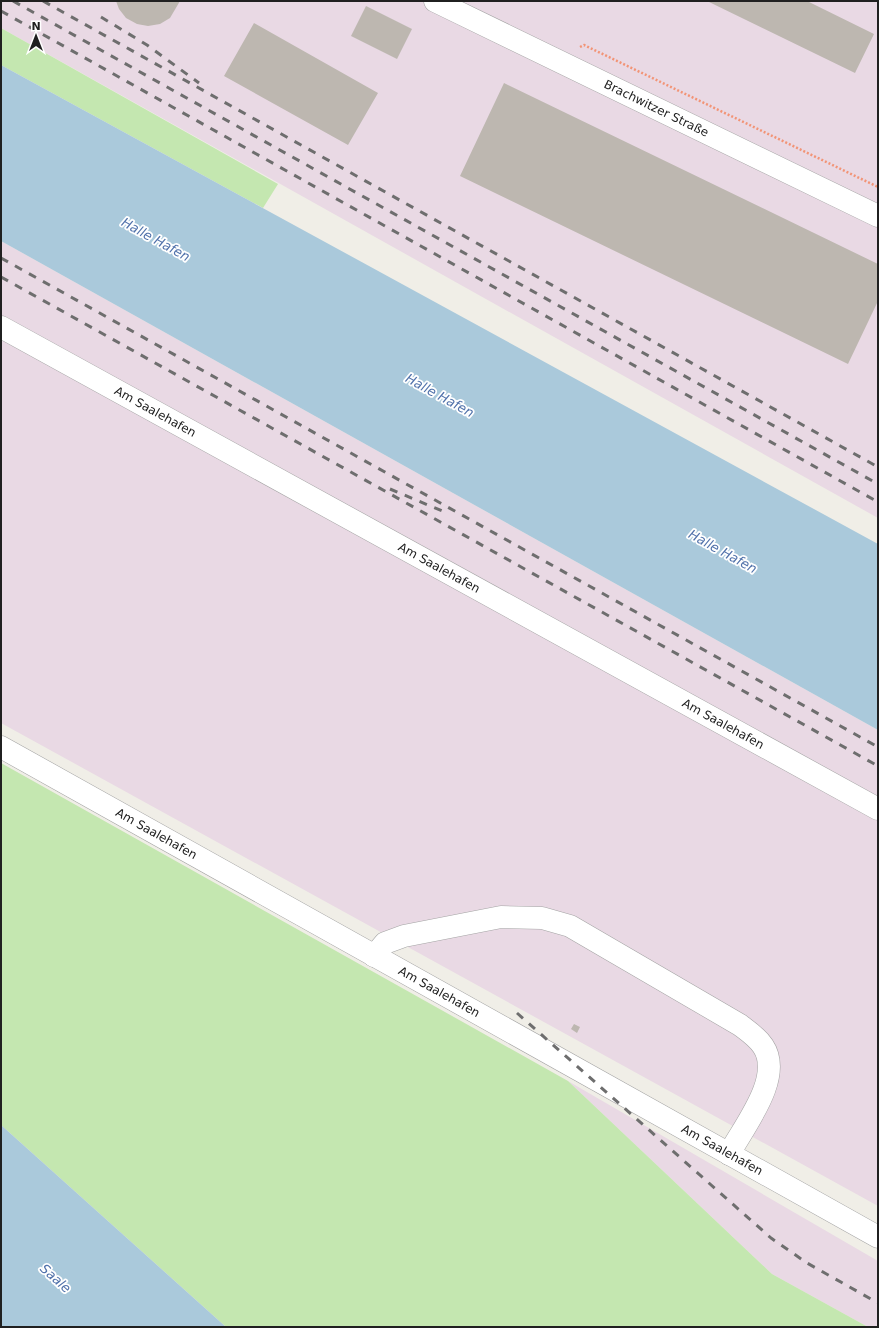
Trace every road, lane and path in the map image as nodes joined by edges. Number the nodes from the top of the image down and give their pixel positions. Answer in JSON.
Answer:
{"nodes":[{"id":1,"x":435,"y":1,"type":"edge"},
{"id":2,"x":557,"y":60,"type":"junction"},
{"id":3,"x":878,"y":187,"type":"edge"},
{"id":4,"x":878,"y":216,"type":"edge"},
{"id":5,"x":1,"y":327,"type":"edge"},
{"id":6,"x":1,"y":747,"type":"edge"},
{"id":7,"x":878,"y":809,"type":"edge"},
{"id":8,"x":374,"y":956,"type":"junction"},
{"id":9,"x":729,"y":1154,"type":"junction"},
{"id":10,"x":878,"y":1237,"type":"edge"}],
"edges":[{"from":1,"to":2,"type":"street","name":"Brachwitzer Straße"},
{"from":2,"to":3,"type":"path"},
{"from":2,"to":4,"type":"street","name":"Brachwitzer Straße"},
{"from":5,"to":7,"type":"street","name":"Am Saalehafen"},
{"from":6,"to":8,"type":"street","name":"Am Saalehafen"},
{"from":8,"to":9,"type":"street","name":"Am Saalehafen"},
{"from":8,"to":9,"type":"street"},
{"from":9,"to":10,"type":"street","name":"Am Saalehafen"}]}
